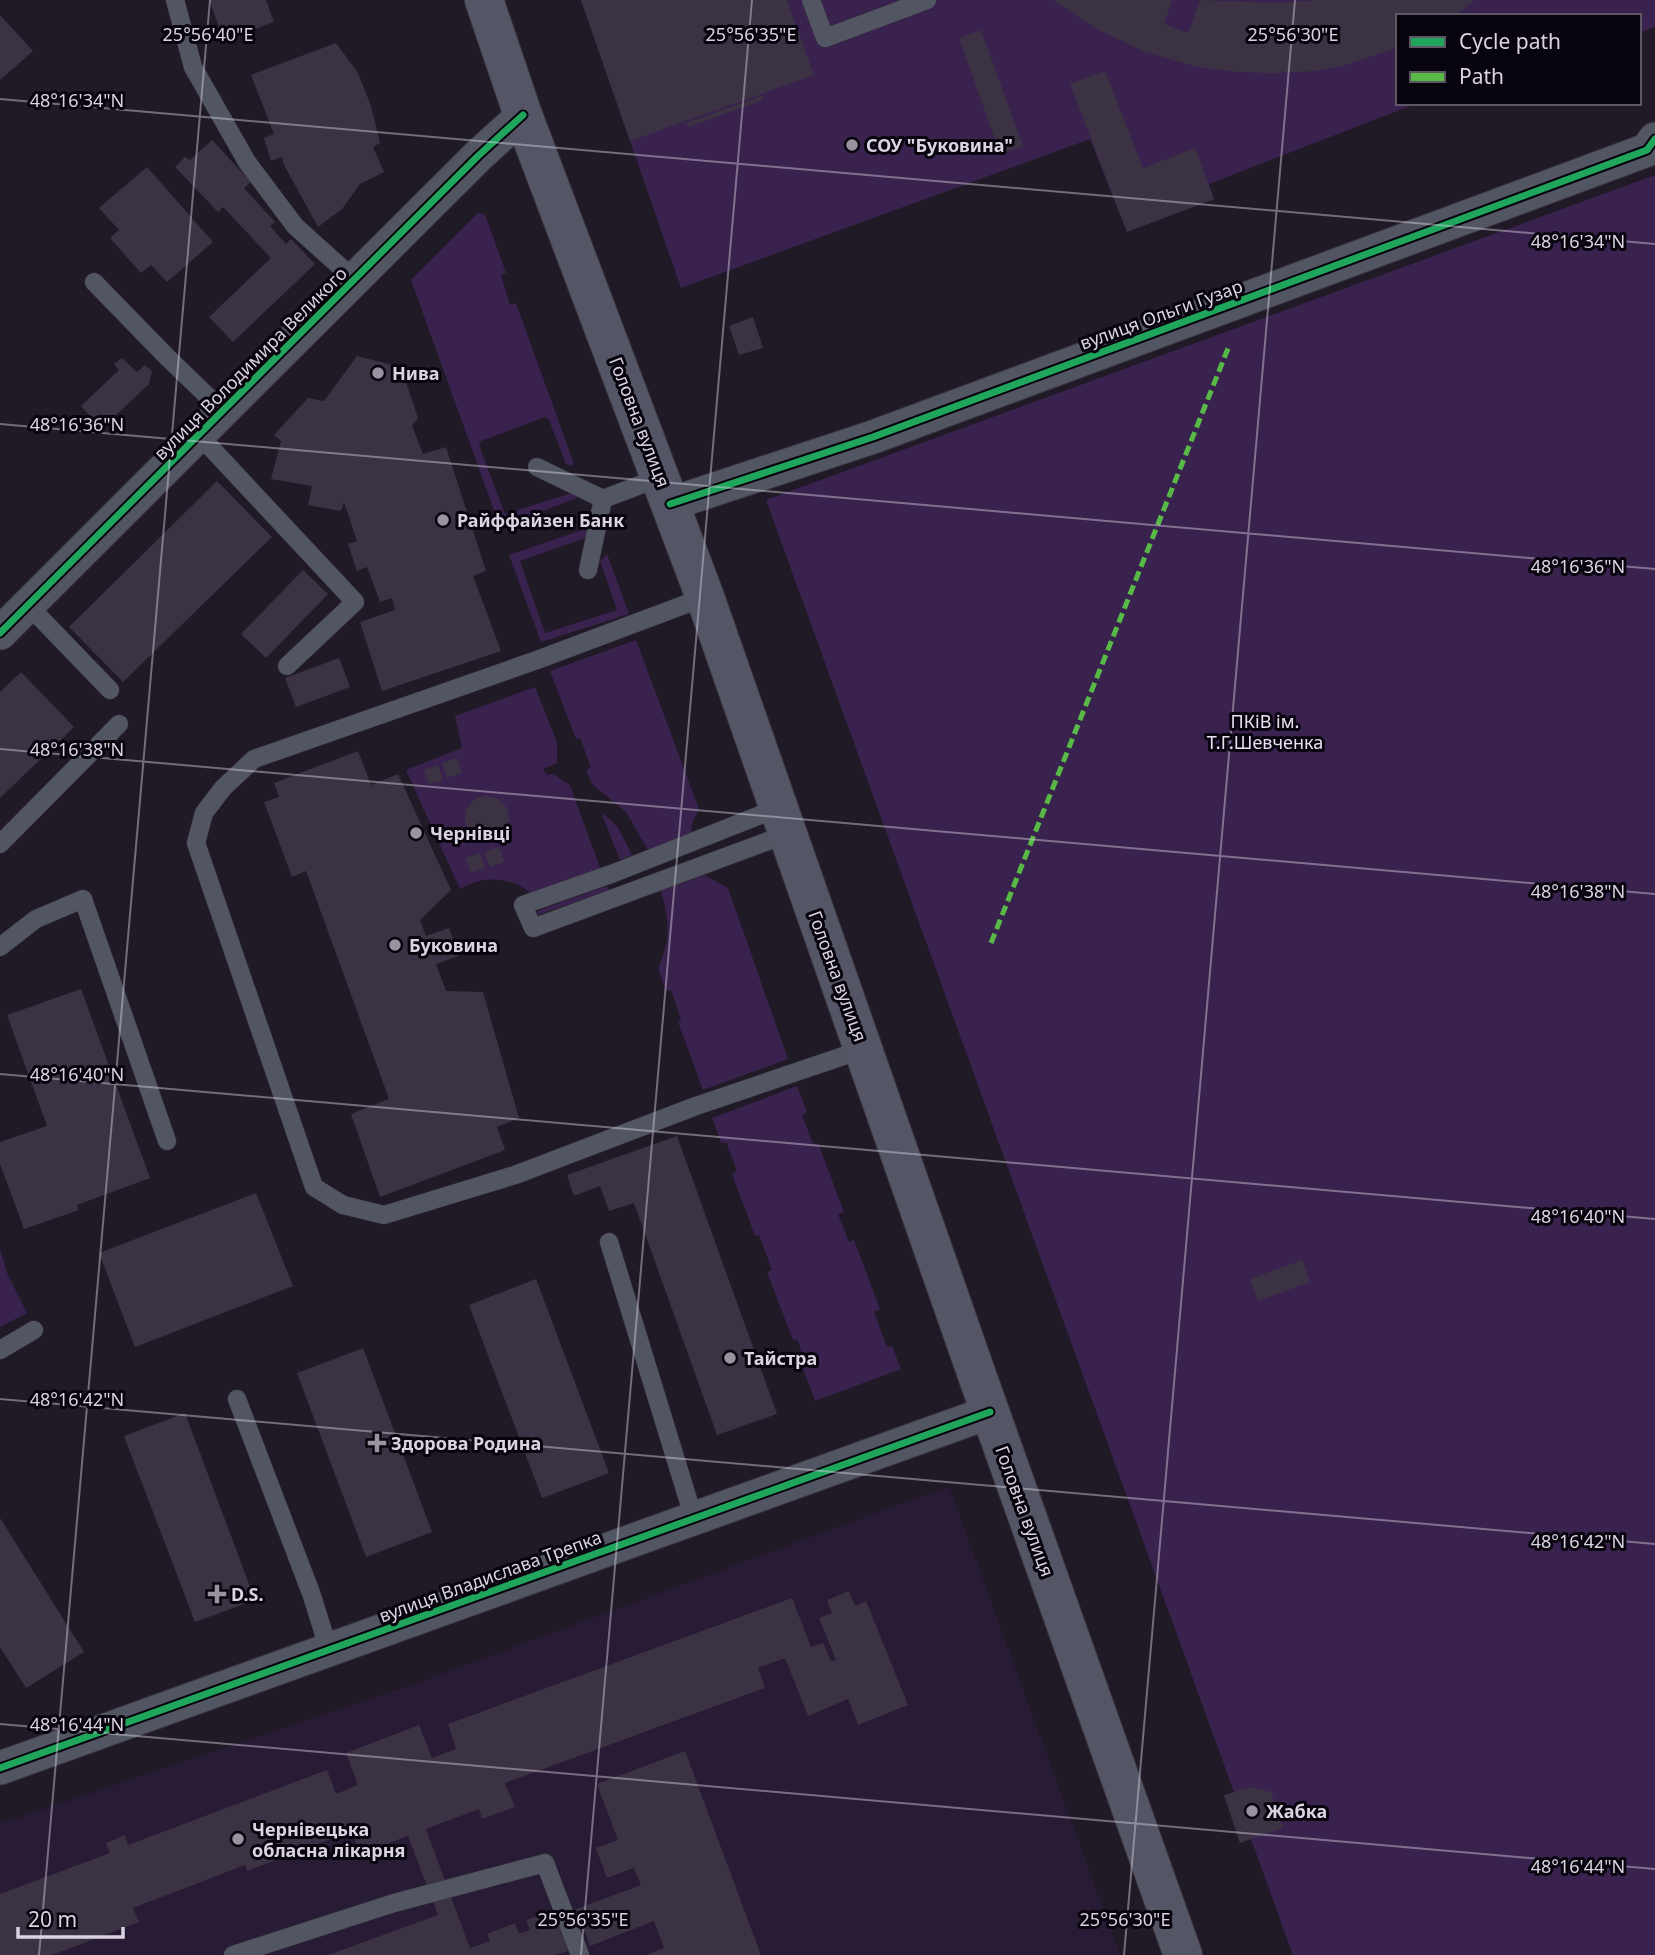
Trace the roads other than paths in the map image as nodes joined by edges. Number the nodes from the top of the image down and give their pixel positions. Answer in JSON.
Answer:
{"nodes":[{"id":1,"x":175,"y":0,"type":"edge"},
{"id":2,"x":484,"y":0,"type":"edge"},
{"id":3,"x":811,"y":0,"type":"edge"},
{"id":4,"x":927,"y":0,"type":"edge"},
{"id":5,"x":523,"y":115,"type":"junction"},
{"id":6,"x":1655,"y":139,"type":"edge"},
{"id":7,"x":355,"y":280,"type":"junction"},
{"id":8,"x":94,"y":282,"type":"dead end"},
{"id":9,"x":224,"y":412,"type":"junction"},
{"id":10,"x":200,"y":436,"type":"junction"},
{"id":11,"x":537,"y":467,"type":"dead end"},
{"id":12,"x":665,"y":491,"type":"junction"},
{"id":13,"x":603,"y":499,"type":"junction"},
{"id":14,"x":588,"y":570,"type":"dead end"},
{"id":15,"x":705,"y":597,"type":"junction"},
{"id":16,"x":28,"y":606,"type":"junction"},
{"id":17,"x":0,"y":634,"type":"edge"},
{"id":18,"x":287,"y":666,"type":"dead end"},
{"id":19,"x":110,"y":690,"type":"dead end"},
{"id":20,"x":120,"y":724,"type":"dead end"},
{"id":21,"x":783,"y":821,"type":"junction"},
{"id":22,"x":0,"y":844,"type":"edge"},
{"id":23,"x":0,"y":947,"type":"edge"},
{"id":24,"x":864,"y":1049,"type":"junction"},
{"id":25,"x":167,"y":1141,"type":"dead end"},
{"id":26,"x":609,"y":1242,"type":"dead end"},
{"id":27,"x":34,"y":1330,"type":"dead end"},
{"id":28,"x":0,"y":1350,"type":"edge"},
{"id":29,"x":237,"y":1399,"type":"dead end"},
{"id":30,"x":990,"y":1412,"type":"junction"},
{"id":31,"x":694,"y":1519,"type":"junction"},
{"id":32,"x":329,"y":1650,"type":"junction"},
{"id":33,"x":2,"y":1762,"type":"edge"},
{"id":34,"x":233,"y":1955,"type":"edge"},
{"id":35,"x":580,"y":1955,"type":"edge"},
{"id":36,"x":1183,"y":1955,"type":"edge"}],
"edges":[{"from":1,"to":7,"type":"lane"},
{"from":2,"to":5,"type":"main road","name":"Головна вулиця"},
{"from":3,"to":4,"type":"lane"},
{"from":5,"to":7,"type":"street","name":"вулиця Володимира Великого"},
{"from":5,"to":12,"type":"main road","name":"Головна вулиця"},
{"from":6,"to":12,"type":"street","name":"вулиця Ольги Гузар"},
{"from":7,"to":9,"type":"street","name":"вулиця Володимира Великого"},
{"from":8,"to":9,"type":"lane"},
{"from":9,"to":10,"type":"street","name":"вулиця Володимира Великого"},
{"from":10,"to":16,"type":"street","name":"вулиця Володимира Великого"},
{"from":10,"to":18,"type":"lane"},
{"from":11,"to":13,"type":"lane"},
{"from":12,"to":13,"type":"lane"},
{"from":12,"to":15,"type":"main road","name":"Головна вулиця"},
{"from":13,"to":14,"type":"lane"},
{"from":15,"to":21,"type":"main road","name":"Головна вулиця"},
{"from":15,"to":24,"type":"lane"},
{"from":16,"to":17,"type":"street","name":"вулиця Володимира Великого"},
{"from":16,"to":19,"type":"lane"},
{"from":20,"to":22,"type":"lane"},
{"from":21,"to":21,"type":"lane"},
{"from":21,"to":24,"type":"main road","name":"Головна вулиця"},
{"from":23,"to":25,"type":"lane"},
{"from":24,"to":30,"type":"main road","name":"Головна вулиця"},
{"from":26,"to":31,"type":"lane"},
{"from":27,"to":28,"type":"lane"},
{"from":29,"to":32,"type":"lane"},
{"from":30,"to":31,"type":"street","name":"вулиця Владислава Трепка"},
{"from":30,"to":36,"type":"main road","name":"Головна вулиця"},
{"from":31,"to":32,"type":"street","name":"вулиця Владислава Трепка"},
{"from":32,"to":33,"type":"street","name":"вулиця Владислава Трепка"},
{"from":34,"to":35,"type":"lane"}]}
